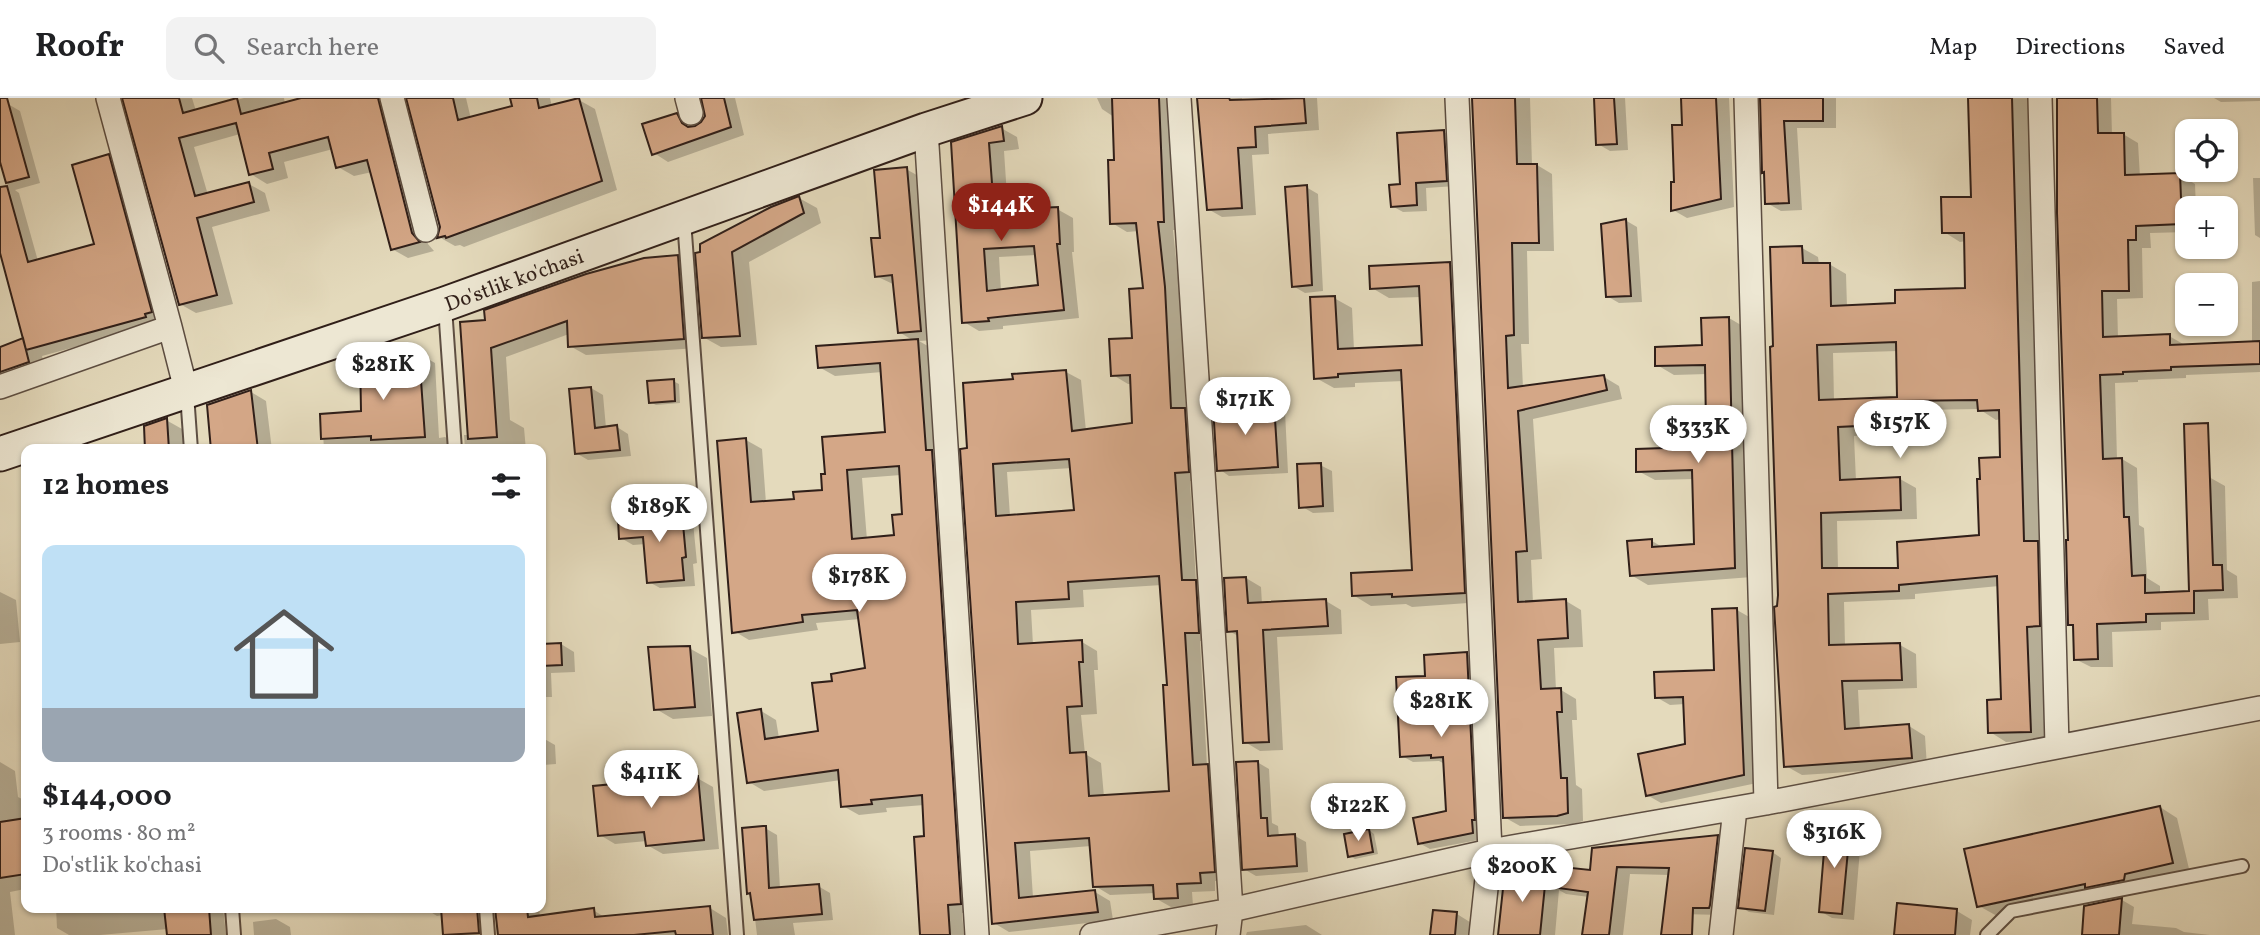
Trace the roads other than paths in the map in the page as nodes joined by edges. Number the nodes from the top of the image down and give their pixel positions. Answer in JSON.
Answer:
{"nodes":[{"id":1,"x":107,"y":98,"type":"edge"},
{"id":2,"x":392,"y":98,"type":"edge"},
{"id":3,"x":1025,"y":98,"type":"edge"},
{"id":4,"x":1179,"y":98,"type":"edge"},
{"id":5,"x":1457,"y":98,"type":"edge"},
{"id":6,"x":1746,"y":98,"type":"edge"},
{"id":7,"x":2040,"y":98,"type":"edge"},
{"id":8,"x":926,"y":130,"type":"junction"},
{"id":9,"x":684,"y":219,"type":"junction"},
{"id":10,"x":426,"y":230,"type":"dead end"},
{"id":11,"x":444,"y":304,"type":"junction"},
{"id":12,"x":170,"y":327,"type":"junction"},
{"id":13,"x":0,"y":387,"type":"edge"},
{"id":14,"x":186,"y":390,"type":"junction"},
{"id":15,"x":29,"y":444,"type":"edge"},
{"id":16,"x":190,"y":444,"type":"edge"},
{"id":17,"x":454,"y":444,"type":"edge"},
{"id":18,"x":21,"y":447,"type":"edge"},
{"id":19,"x":0,"y":454,"type":"edge"},
{"id":20,"x":2260,"y":708,"type":"edge"},
{"id":21,"x":2057,"y":747,"type":"junction"},
{"id":22,"x":1766,"y":803,"type":"junction"},
{"id":23,"x":1735,"y":809,"type":"junction"},
{"id":24,"x":1490,"y":851,"type":"junction"},
{"id":25,"x":2242,"y":866,"type":"dead end"},
{"id":26,"x":1231,"y":910,"type":"junction"},
{"id":27,"x":232,"y":913,"type":"edge"},
{"id":28,"x":486,"y":913,"type":"edge"},
{"id":29,"x":234,"y":935,"type":"edge"},
{"id":30,"x":488,"y":935,"type":"edge"},
{"id":31,"x":737,"y":935,"type":"edge"},
{"id":32,"x":977,"y":935,"type":"edge"},
{"id":33,"x":1092,"y":935,"type":"edge"},
{"id":34,"x":1228,"y":935,"type":"edge"},
{"id":35,"x":1481,"y":935,"type":"edge"},
{"id":36,"x":1721,"y":935,"type":"edge"},
{"id":37,"x":1987,"y":935,"type":"edge"}],
"edges":[{"from":1,"to":12,"type":"street"},
{"from":2,"to":10,"type":"street"},
{"from":3,"to":8,"type":"street","name":"Do'stlik ko'chasi"},
{"from":4,"to":26,"type":"street"},
{"from":5,"to":24,"type":"street"},
{"from":6,"to":22,"type":"street"},
{"from":7,"to":21,"type":"street"},
{"from":8,"to":9,"type":"street","name":"Do'stlik ko'chasi"},
{"from":8,"to":32,"type":"street"},
{"from":9,"to":11,"type":"street","name":"Do'stlik ko'chasi"},
{"from":9,"to":31,"type":"lane"},
{"from":11,"to":14,"type":"street","name":"Do'stlik ko'chasi"},
{"from":11,"to":17,"type":"lane"},
{"from":12,"to":13,"type":"street"},
{"from":12,"to":14,"type":"street"},
{"from":14,"to":15,"type":"street","name":"Do'stlik ko'chasi"},
{"from":14,"to":16,"type":"lane"},
{"from":18,"to":19,"type":"street","name":"Do'stlik ko'chasi"},
{"from":20,"to":21,"type":"street"},
{"from":21,"to":22,"type":"street"},
{"from":22,"to":23,"type":"street"},
{"from":23,"to":24,"type":"street"},
{"from":23,"to":36,"type":"street"},
{"from":24,"to":26,"type":"street"},
{"from":24,"to":35,"type":"street"},
{"from":25,"to":37,"type":"lane"},
{"from":26,"to":33,"type":"street"},
{"from":26,"to":34,"type":"street"},
{"from":27,"to":29,"type":"lane"},
{"from":28,"to":30,"type":"lane"}]}
